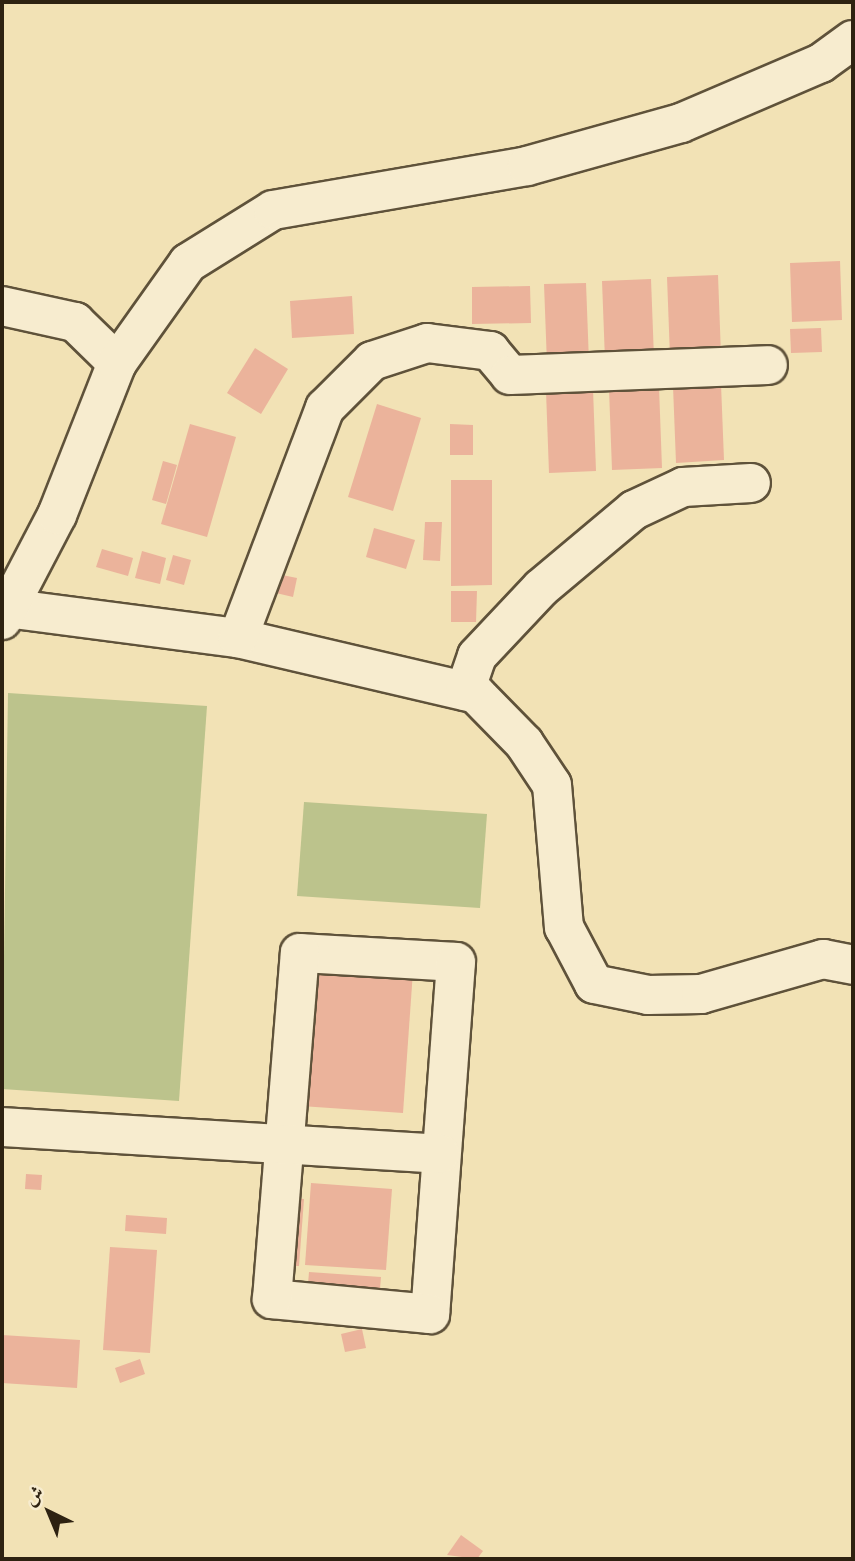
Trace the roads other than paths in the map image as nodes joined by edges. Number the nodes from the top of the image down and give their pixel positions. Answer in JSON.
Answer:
{"nodes":[{"id":1,"x":853,"y":40,"type":"edge"},
{"id":2,"x":2,"y":306,"type":"edge"},
{"id":3,"x":117,"y":363,"type":"junction"},
{"id":4,"x":768,"y":365,"type":"dead end"},
{"id":5,"x":751,"y":483,"type":"dead end"},
{"id":6,"x":4,"y":614,"type":"edge"},
{"id":7,"x":238,"y":638,"type":"junction"},
{"id":8,"x":464,"y":691,"type":"junction"},
{"id":9,"x":853,"y":965,"type":"edge"},
{"id":10,"x":2,"y":1127,"type":"edge"},
{"id":11,"x":285,"y":1147,"type":"junction"},
{"id":12,"x":440,"y":1154,"type":"junction"}],
"edges":[{"from":1,"to":3,"type":"street"},
{"from":2,"to":3,"type":"street"},
{"from":3,"to":6,"type":"street"},
{"from":4,"to":7,"type":"street"},
{"from":5,"to":8,"type":"street"},
{"from":6,"to":7,"type":"street"},
{"from":7,"to":8,"type":"street"},
{"from":8,"to":9,"type":"street"},
{"from":10,"to":11,"type":"street"},
{"from":11,"to":12,"type":"street"},
{"from":11,"to":12,"type":"street"},
{"from":11,"to":12,"type":"street"}]}
